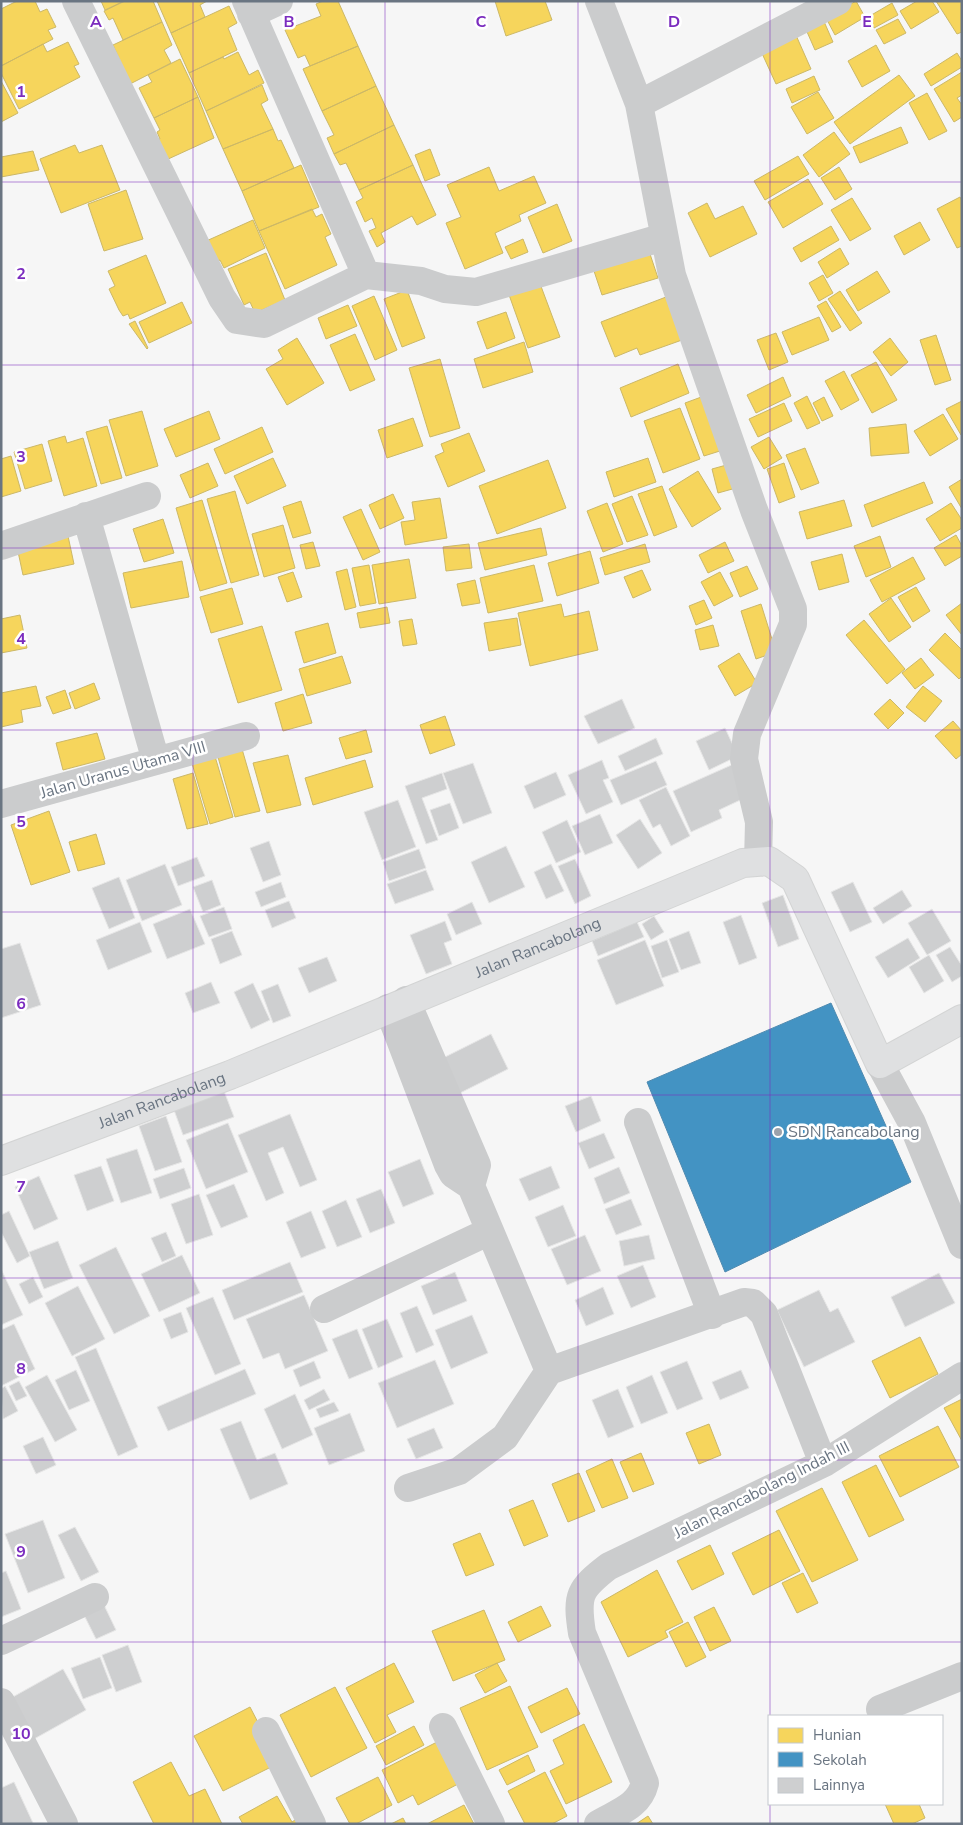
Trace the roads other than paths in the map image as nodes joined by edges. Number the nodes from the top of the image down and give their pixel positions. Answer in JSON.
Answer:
{"nodes":[{"id":1,"x":76,"y":1,"type":"edge"},
{"id":2,"x":280,"y":1,"type":"edge"},
{"id":3,"x":599,"y":1,"type":"edge"},
{"id":4,"x":838,"y":1,"type":"edge"},
{"id":5,"x":249,"y":7,"type":"edge"},
{"id":6,"x":639,"y":104,"type":"junction"},
{"id":7,"x":664,"y":237,"type":"junction"},
{"id":8,"x":366,"y":275,"type":"junction"},
{"id":9,"x":146,"y":496,"type":"dead end"},
{"id":10,"x":86,"y":516,"type":"junction"},
{"id":11,"x":1,"y":546,"type":"edge"},
{"id":12,"x":246,"y":736,"type":"dead end"},
{"id":13,"x":156,"y":761,"type":"junction"},
{"id":14,"x":1,"y":804,"type":"edge"},
{"id":15,"x":758,"y":862,"type":"junction"},
{"id":16,"x":397,"y":1004,"type":"junction"},
{"id":17,"x":962,"y":1019,"type":"edge"},
{"id":18,"x":880,"y":1064,"type":"junction"},
{"id":19,"x":638,"y":1122,"type":"dead end"},
{"id":20,"x":1,"y":1161,"type":"edge"},
{"id":21,"x":490,"y":1231,"type":"junction"},
{"id":22,"x":962,"y":1245,"type":"edge"},
{"id":23,"x":324,"y":1309,"type":"dead end"},
{"id":24,"x":712,"y":1315,"type":"junction"},
{"id":25,"x":549,"y":1371,"type":"junction"},
{"id":26,"x":962,"y":1376,"type":"edge"},
{"id":27,"x":823,"y":1463,"type":"junction"},
{"id":28,"x":408,"y":1488,"type":"dead end"},
{"id":29,"x":95,"y":1597,"type":"dead end"},
{"id":30,"x":1,"y":1640,"type":"edge"},
{"id":31,"x":962,"y":1676,"type":"edge"},
{"id":32,"x":1,"y":1702,"type":"edge"},
{"id":33,"x":880,"y":1709,"type":"dead end"},
{"id":34,"x":443,"y":1727,"type":"dead end"},
{"id":35,"x":266,"y":1731,"type":"dead end"},
{"id":36,"x":64,"y":1824,"type":"edge"},
{"id":37,"x":312,"y":1824,"type":"edge"},
{"id":38,"x":491,"y":1824,"type":"edge"},
{"id":39,"x":598,"y":1824,"type":"edge"}],
"edges":[{"from":1,"to":8,"type":"street"},
{"from":2,"to":5,"type":"street"},
{"from":3,"to":6,"type":"street"},
{"from":4,"to":6,"type":"street"},
{"from":5,"to":8,"type":"street"},
{"from":6,"to":7,"type":"street"},
{"from":7,"to":8,"type":"street"},
{"from":7,"to":15,"type":"street"},
{"from":9,"to":10,"type":"street"},
{"from":10,"to":11,"type":"street"},
{"from":10,"to":13,"type":"street"},
{"from":12,"to":13,"type":"street","name":"Jalan Uranus Utama VIII"},
{"from":13,"to":14,"type":"street","name":"Jalan Uranus Utama VIII"},
{"from":15,"to":16,"type":"street","name":"Jalan Rancabolang"},
{"from":15,"to":18,"type":"street","name":"Jalan Rancabolang"},
{"from":16,"to":20,"type":"street","name":"Jalan Rancabolang"},
{"from":16,"to":21,"type":"street"},
{"from":17,"to":18,"type":"street"},
{"from":18,"to":22,"type":"street"},
{"from":19,"to":24,"type":"street"},
{"from":21,"to":23,"type":"street"},
{"from":21,"to":25,"type":"street"},
{"from":24,"to":25,"type":"street"},
{"from":24,"to":27,"type":"street"},
{"from":25,"to":28,"type":"street"},
{"from":26,"to":27,"type":"street","name":"Jalan Rancabolang Indah III"},
{"from":27,"to":39,"type":"street","name":"Jalan Rancabolang Indah III"},
{"from":29,"to":30,"type":"street"},
{"from":31,"to":33,"type":"street"},
{"from":32,"to":36,"type":"street"},
{"from":34,"to":38,"type":"street"},
{"from":35,"to":37,"type":"street"}]}
